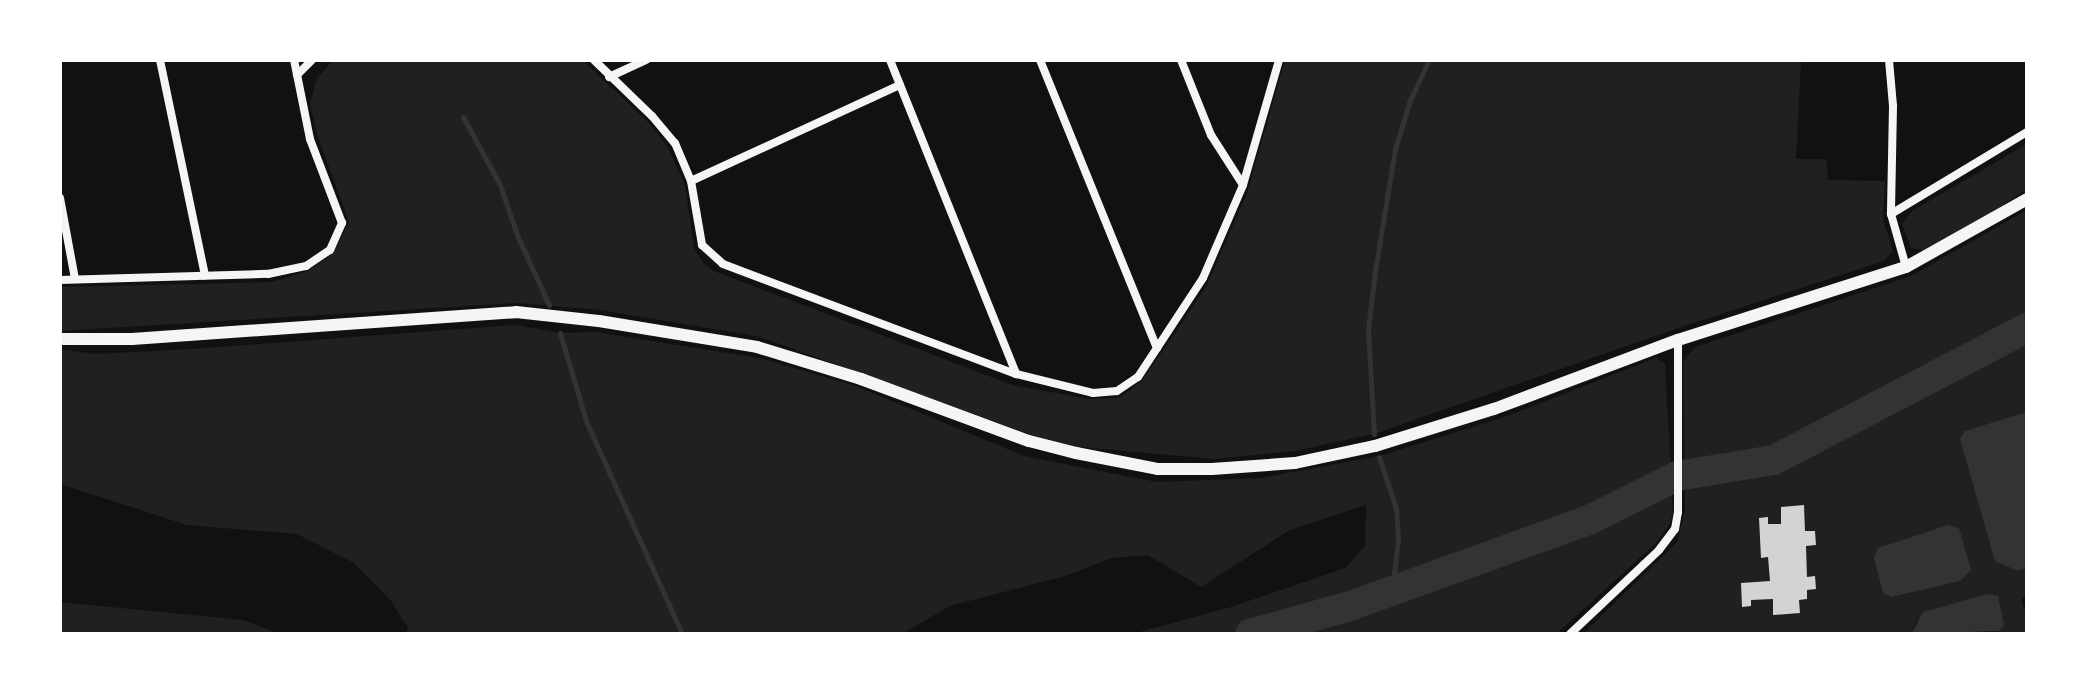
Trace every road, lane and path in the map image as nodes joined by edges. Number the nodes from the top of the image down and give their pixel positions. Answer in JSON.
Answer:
{"nodes":[{"id":1,"x":160,"y":60,"type":"edge"},
{"id":2,"x":294,"y":60,"type":"edge"},
{"id":3,"x":312,"y":60,"type":"edge"},
{"id":4,"x":594,"y":60,"type":"edge"},
{"id":5,"x":646,"y":60,"type":"edge"},
{"id":6,"x":890,"y":60,"type":"edge"},
{"id":7,"x":1040,"y":60,"type":"edge"},
{"id":8,"x":1181,"y":60,"type":"edge"},
{"id":9,"x":1279,"y":60,"type":"edge"},
{"id":10,"x":1889,"y":60,"type":"edge"},
{"id":11,"x":297,"y":75,"type":"junction"},
{"id":12,"x":609,"y":77,"type":"junction"},
{"id":13,"x":900,"y":85,"type":"junction"},
{"id":14,"x":2027,"y":132,"type":"edge"},
{"id":15,"x":691,"y":181,"type":"junction"},
{"id":16,"x":1243,"y":185,"type":"junction"},
{"id":17,"x":60,"y":198,"type":"edge"},
{"id":18,"x":2027,"y":199,"type":"edge"},
{"id":19,"x":1891,"y":214,"type":"junction"},
{"id":20,"x":1906,"y":267,"type":"junction"},
{"id":21,"x":205,"y":275,"type":"junction"},
{"id":22,"x":75,"y":279,"type":"junction"},
{"id":23,"x":60,"y":280,"type":"edge"},
{"id":24,"x":60,"y":339,"type":"edge"},
{"id":25,"x":1678,"y":340,"type":"junction"},
{"id":26,"x":1157,"y":348,"type":"junction"},
{"id":27,"x":1016,"y":374,"type":"junction"},
{"id":28,"x":1570,"y":634,"type":"edge"}],
"edges":[{"from":1,"to":21,"type":"street"},
{"from":2,"to":11,"type":"street"},
{"from":3,"to":11,"type":"street"},
{"from":4,"to":12,"type":"street"},
{"from":5,"to":12,"type":"street"},
{"from":6,"to":13,"type":"street"},
{"from":7,"to":26,"type":"street"},
{"from":8,"to":16,"type":"street"},
{"from":9,"to":16,"type":"street"},
{"from":10,"to":19,"type":"street"},
{"from":11,"to":21,"type":"street"},
{"from":12,"to":15,"type":"street"},
{"from":13,"to":15,"type":"street"},
{"from":13,"to":27,"type":"street"},
{"from":14,"to":19,"type":"street"},
{"from":15,"to":27,"type":"street"},
{"from":16,"to":26,"type":"street"},
{"from":17,"to":22,"type":"street"},
{"from":18,"to":20,"type":"main road"},
{"from":19,"to":20,"type":"street"},
{"from":20,"to":25,"type":"main road"},
{"from":21,"to":22,"type":"street"},
{"from":22,"to":23,"type":"street"},
{"from":24,"to":25,"type":"main road"},
{"from":25,"to":28,"type":"street"},
{"from":26,"to":27,"type":"street"}]}
